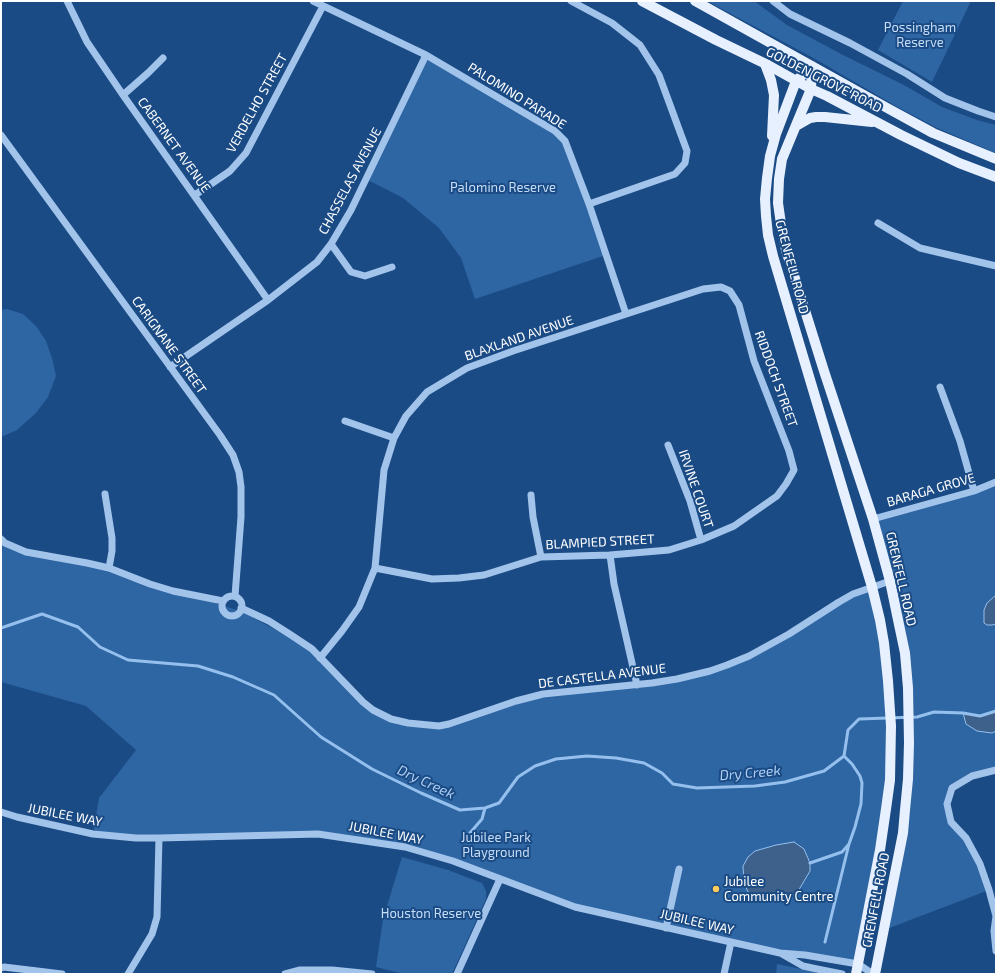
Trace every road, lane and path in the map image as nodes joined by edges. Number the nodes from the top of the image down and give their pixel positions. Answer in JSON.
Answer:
{"nodes":[{"id":1,"x":67,"y":1,"type":"edge"},
{"id":2,"x":313,"y":1,"type":"edge"},
{"id":3,"x":571,"y":1,"type":"edge"},
{"id":4,"x":642,"y":1,"type":"edge"},
{"id":5,"x":652,"y":1,"type":"edge"},
{"id":6,"x":696,"y":1,"type":"edge"},
{"id":7,"x":773,"y":1,"type":"edge"},
{"id":8,"x":323,"y":6,"type":"junction"},
{"id":9,"x":684,"y":23,"type":"junction"},
{"id":10,"x":426,"y":55,"type":"junction"},
{"id":11,"x":163,"y":58,"type":"dead end"},
{"id":12,"x":765,"y":64,"type":"junction"},
{"id":13,"x":812,"y":66,"type":"junction"},
{"id":14,"x":796,"y":81,"type":"junction"},
{"id":15,"x":811,"y":89,"type":"junction"},
{"id":16,"x":123,"y":96,"type":"junction"},
{"id":17,"x":996,"y":117,"type":"edge"},
{"id":18,"x":878,"y":123,"type":"junction"},
{"id":19,"x":796,"y":126,"type":"junction"},
{"id":20,"x":1,"y":135,"type":"edge"},
{"id":21,"x":770,"y":156,"type":"junction"},
{"id":22,"x":996,"y":158,"type":"edge"},
{"id":23,"x":996,"y":177,"type":"edge"},
{"id":24,"x":195,"y":195,"type":"junction"},
{"id":25,"x":589,"y":204,"type":"junction"},
{"id":26,"x":878,"y":223,"type":"dead end"},
{"id":27,"x":331,"y":244,"type":"junction"},
{"id":28,"x":996,"y":266,"type":"edge"},
{"id":29,"x":392,"y":268,"type":"dead end"},
{"id":30,"x":721,"y":287,"type":"joint"},
{"id":31,"x":268,"y":300,"type":"junction"},
{"id":32,"x":626,"y":314,"type":"junction"},
{"id":33,"x":170,"y":366,"type":"junction"},
{"id":34,"x":940,"y":387,"type":"dead end"},
{"id":35,"x":345,"y":420,"type":"dead end"},
{"id":36,"x":394,"y":438,"type":"junction"},
{"id":37,"x":668,"y":446,"type":"dead end"},
{"id":38,"x":996,"y":482,"type":"edge"},
{"id":39,"x":786,"y":484,"type":"joint"},
{"id":40,"x":974,"y":491,"type":"junction"},
{"id":41,"x":104,"y":494,"type":"dead end"},
{"id":42,"x":531,"y":495,"type":"dead end"},
{"id":43,"x":873,"y":519,"type":"junction"},
{"id":44,"x":1,"y":539,"type":"edge"},
{"id":45,"x":701,"y":540,"type":"junction"},
{"id":46,"x":610,"y":555,"type":"junction"},
{"id":47,"x":540,"y":557,"type":"junction"},
{"id":48,"x":109,"y":568,"type":"junction"},
{"id":49,"x":375,"y":568,"type":"junction"},
{"id":50,"x":890,"y":581,"type":"junction"},
{"id":51,"x":872,"y":587,"type":"junction"},
{"id":52,"x":235,"y":596,"type":"junction"},
{"id":53,"x":223,"y":601,"type":"junction"},
{"id":54,"x":241,"y":608,"type":"junction"},
{"id":55,"x":320,"y":658,"type":"junction"},
{"id":56,"x":637,"y":685,"type":"junction"},
{"id":57,"x":996,"y":770,"type":"edge"},
{"id":58,"x":1,"y":812,"type":"edge"},
{"id":59,"x":159,"y":838,"type":"junction"},
{"id":60,"x":679,"y":870,"type":"dead end"},
{"id":61,"x":500,"y":878,"type":"junction"},
{"id":62,"x":666,"y":928,"type":"junction"},
{"id":63,"x":731,"y":942,"type":"junction"},
{"id":64,"x":996,"y":951,"type":"edge"},
{"id":65,"x":780,"y":953,"type":"junction"},
{"id":66,"x":1,"y":968,"type":"edge"},
{"id":67,"x":857,"y":969,"type":"edge"},
{"id":68,"x":62,"y":974,"type":"edge"},
{"id":69,"x":128,"y":974,"type":"edge"},
{"id":70,"x":285,"y":974,"type":"edge"},
{"id":71,"x":372,"y":974,"type":"edge"},
{"id":72,"x":457,"y":974,"type":"edge"},
{"id":73,"x":724,"y":974,"type":"edge"},
{"id":74,"x":842,"y":974,"type":"edge"},
{"id":75,"x":874,"y":974,"type":"edge"}],
"edges":[{"from":1,"to":16,"type":"street","name":"CABERNET AVENUE"},
{"from":2,"to":8,"type":"street","name":"PALOMINO PARADE"},
{"from":3,"to":25,"type":"street"},
{"from":4,"to":9,"type":"main road","name":"GOLDEN GROVE ROAD"},
{"from":5,"to":9,"type":"main road"},
{"from":6,"to":13,"type":"main road","name":"GOLDEN GROVE ROAD"},
{"from":7,"to":17,"type":"street"},
{"from":8,"to":10,"type":"street","name":"PALOMINO PARADE"},
{"from":8,"to":24,"type":"street","name":"VERDELHO STREET"},
{"from":9,"to":12,"type":"main road","name":"GOLDEN GROVE ROAD"},
{"from":10,"to":25,"type":"street","name":"PALOMINO PARADE"},
{"from":10,"to":27,"type":"street","name":"CHASSELAS AVENUE"},
{"from":11,"to":16,"type":"street"},
{"from":12,"to":14,"type":"main road","name":"GOLDEN GROVE ROAD"},
{"from":12,"to":21,"type":"main road"},
{"from":13,"to":14,"type":"main road","name":"GRENFELL ROAD"},
{"from":13,"to":15,"type":"main road","name":"GRENFELL ROAD"},
{"from":13,"to":22,"type":"main road","name":"GOLDEN GROVE ROAD"},
{"from":14,"to":15,"type":"main road","name":"GOLDEN GROVE ROAD"},
{"from":14,"to":21,"type":"main road","name":"GRENFELL ROAD"},
{"from":15,"to":18,"type":"main road","name":"GOLDEN GROVE ROAD"},
{"from":15,"to":19,"type":"main road","name":"GRENFELL ROAD"},
{"from":16,"to":24,"type":"street","name":"CABERNET AVENUE"},
{"from":18,"to":19,"type":"main road"},
{"from":18,"to":23,"type":"main road","name":"GOLDEN GROVE ROAD"},
{"from":19,"to":43,"type":"main road","name":"GRENFELL ROAD"},
{"from":20,"to":33,"type":"street","name":"CARIGNANE STREET"},
{"from":21,"to":51,"type":"main road","name":"GRENFELL ROAD"},
{"from":24,"to":31,"type":"street","name":"CABERNET AVENUE"},
{"from":25,"to":32,"type":"street","name":"PALOMINO PARADE"},
{"from":26,"to":28,"type":"street"},
{"from":27,"to":29,"type":"street"},
{"from":27,"to":31,"type":"street","name":"CHASSELAS AVENUE"},
{"from":30,"to":32,"type":"street","name":"BLAXLAND AVENUE"},
{"from":30,"to":39,"type":"street","name":"RIDDOCH STREET"},
{"from":31,"to":33,"type":"street","name":"CHASSELAS AVENUE"},
{"from":32,"to":36,"type":"street","name":"BLAXLAND AVENUE"},
{"from":33,"to":52,"type":"street","name":"CARIGNANE STREET"},
{"from":34,"to":40,"type":"street"},
{"from":35,"to":36,"type":"street"},
{"from":36,"to":49,"type":"street","name":"BLAXLAND AVENUE"},
{"from":37,"to":45,"type":"street","name":"IRVINE COURT"},
{"from":38,"to":40,"type":"street","name":"BARAGA GROVE"},
{"from":39,"to":45,"type":"street","name":"BLAMPIED STREET"},
{"from":40,"to":43,"type":"street","name":"BARAGA GROVE"},
{"from":41,"to":48,"type":"street"},
{"from":42,"to":47,"type":"street"},
{"from":43,"to":50,"type":"main road","name":"GRENFELL ROAD"},
{"from":44,"to":48,"type":"street"},
{"from":45,"to":46,"type":"street","name":"BLAMPIED STREET"},
{"from":46,"to":47,"type":"street","name":"BLAMPIED STREET"},
{"from":46,"to":56,"type":"street"},
{"from":47,"to":49,"type":"street","name":"BLAMPIED STREET"},
{"from":48,"to":53,"type":"street"},
{"from":49,"to":55,"type":"street","name":"BLAXLAND AVENUE"},
{"from":50,"to":51,"type":"street","name":"DE CASTELLA AVENUE"},
{"from":50,"to":75,"type":"main road","name":"GRENFELL ROAD"},
{"from":51,"to":56,"type":"street","name":"DE CASTELLA AVENUE"},
{"from":51,"to":67,"type":"main road","name":"GRENFELL ROAD"},
{"from":52,"to":53,"type":"street"},
{"from":52,"to":54,"type":"street"},
{"from":53,"to":54,"type":"street"},
{"from":54,"to":55,"type":"street","name":"DE CASTELLA AVENUE"},
{"from":55,"to":56,"type":"street","name":"DE CASTELLA AVENUE"},
{"from":57,"to":64,"type":"street"},
{"from":58,"to":59,"type":"street","name":"JUBILEE WAY"},
{"from":59,"to":61,"type":"street","name":"JUBILEE WAY"},
{"from":59,"to":69,"type":"street"},
{"from":60,"to":62,"type":"street"},
{"from":61,"to":62,"type":"street","name":"JUBILEE WAY"},
{"from":61,"to":72,"type":"street"},
{"from":62,"to":63,"type":"street","name":"JUBILEE WAY"},
{"from":63,"to":65,"type":"street","name":"JUBILEE WAY"},
{"from":63,"to":73,"type":"street"},
{"from":65,"to":67,"type":"street","name":"JUBILEE WAY"},
{"from":65,"to":74,"type":"street","name":"JUBILEE WAY"},
{"from":66,"to":68,"type":"street"},
{"from":67,"to":75,"type":"street","name":"JUBILEE WAY"},
{"from":70,"to":71,"type":"street"}]}
